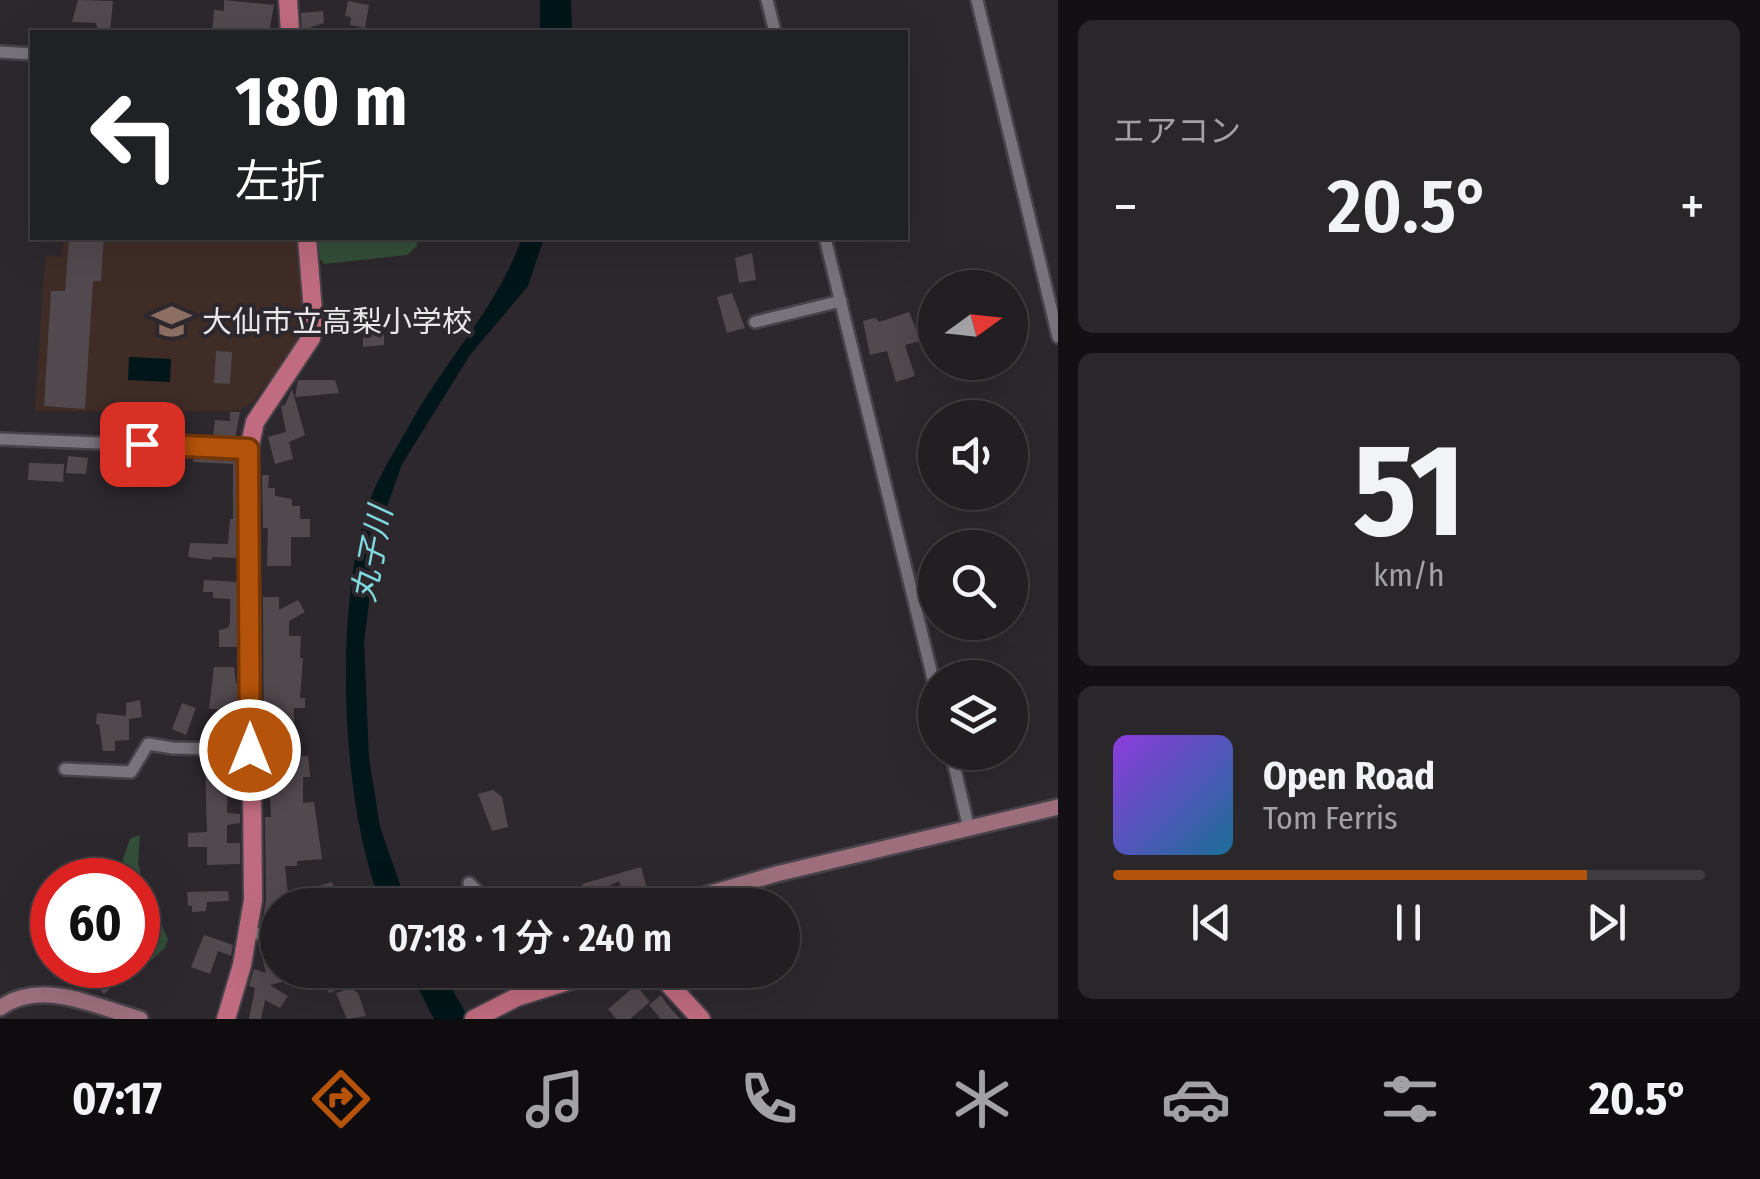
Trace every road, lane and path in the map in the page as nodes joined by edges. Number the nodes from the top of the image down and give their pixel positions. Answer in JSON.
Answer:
{"nodes":[{"id":1,"x":288,"y":0,"type":"edge"},
{"id":2,"x":767,"y":0,"type":"edge"},
{"id":3,"x":977,"y":0,"type":"edge"},
{"id":4,"x":290,"y":30,"type":"edge"},
{"id":5,"x":774,"y":30,"type":"edge"},
{"id":6,"x":0,"y":52,"type":"edge"},
{"id":7,"x":30,"y":54,"type":"edge"},
{"id":8,"x":307,"y":240,"type":"edge"},
{"id":9,"x":826,"y":240,"type":"edge"},
{"id":10,"x":842,"y":302,"type":"junction"},
{"id":11,"x":755,"y":322,"type":"dead end"},
{"id":12,"x":1058,"y":337,"type":"edge"},
{"id":13,"x":0,"y":439,"type":"edge"},
{"id":14,"x":248,"y":449,"type":"junction"},
{"id":15,"x":928,"y":660,"type":"edge"},
{"id":16,"x":250,"y":750,"type":"junction"},
{"id":17,"x":65,"y":769,"type":"dead end"},
{"id":18,"x":955,"y":770,"type":"edge"},
{"id":19,"x":1058,"y":807,"type":"edge"},
{"id":20,"x":969,"y":829,"type":"junction"},
{"id":21,"x":469,"y":882,"type":"dead end"},
{"id":22,"x":475,"y":888,"type":"edge"},
{"id":23,"x":728,"y":888,"type":"edge"},
{"id":24,"x":248,"y":934,"type":"junction"},
{"id":25,"x":260,"y":934,"type":"edge"},
{"id":26,"x":546,"y":988,"type":"edge"},
{"id":27,"x":672,"y":988,"type":"edge"},
{"id":28,"x":0,"y":1008,"type":"edge"},
{"id":29,"x":140,"y":1019,"type":"edge"},
{"id":30,"x":226,"y":1019,"type":"edge"},
{"id":31,"x":474,"y":1019,"type":"edge"},
{"id":32,"x":701,"y":1019,"type":"edge"}],
"edges":[{"from":1,"to":4,"type":"main road"},
{"from":2,"to":5,"type":"street"},
{"from":3,"to":12,"type":"street"},
{"from":6,"to":7,"type":"street"},
{"from":8,"to":14,"type":"main road"},
{"from":9,"to":10,"type":"street"},
{"from":10,"to":11,"type":"street"},
{"from":10,"to":15,"type":"street"},
{"from":13,"to":14,"type":"street"},
{"from":14,"to":16,"type":"main road"},
{"from":16,"to":17,"type":"street"},
{"from":16,"to":24,"type":"main road"},
{"from":18,"to":20,"type":"street"},
{"from":19,"to":20,"type":"street"},
{"from":20,"to":23,"type":"street"},
{"from":21,"to":22,"type":"street"},
{"from":24,"to":25,"type":"street"},
{"from":24,"to":30,"type":"main road"},
{"from":26,"to":31,"type":"main road"},
{"from":27,"to":32,"type":"main road"},
{"from":28,"to":29,"type":"street"}]}
